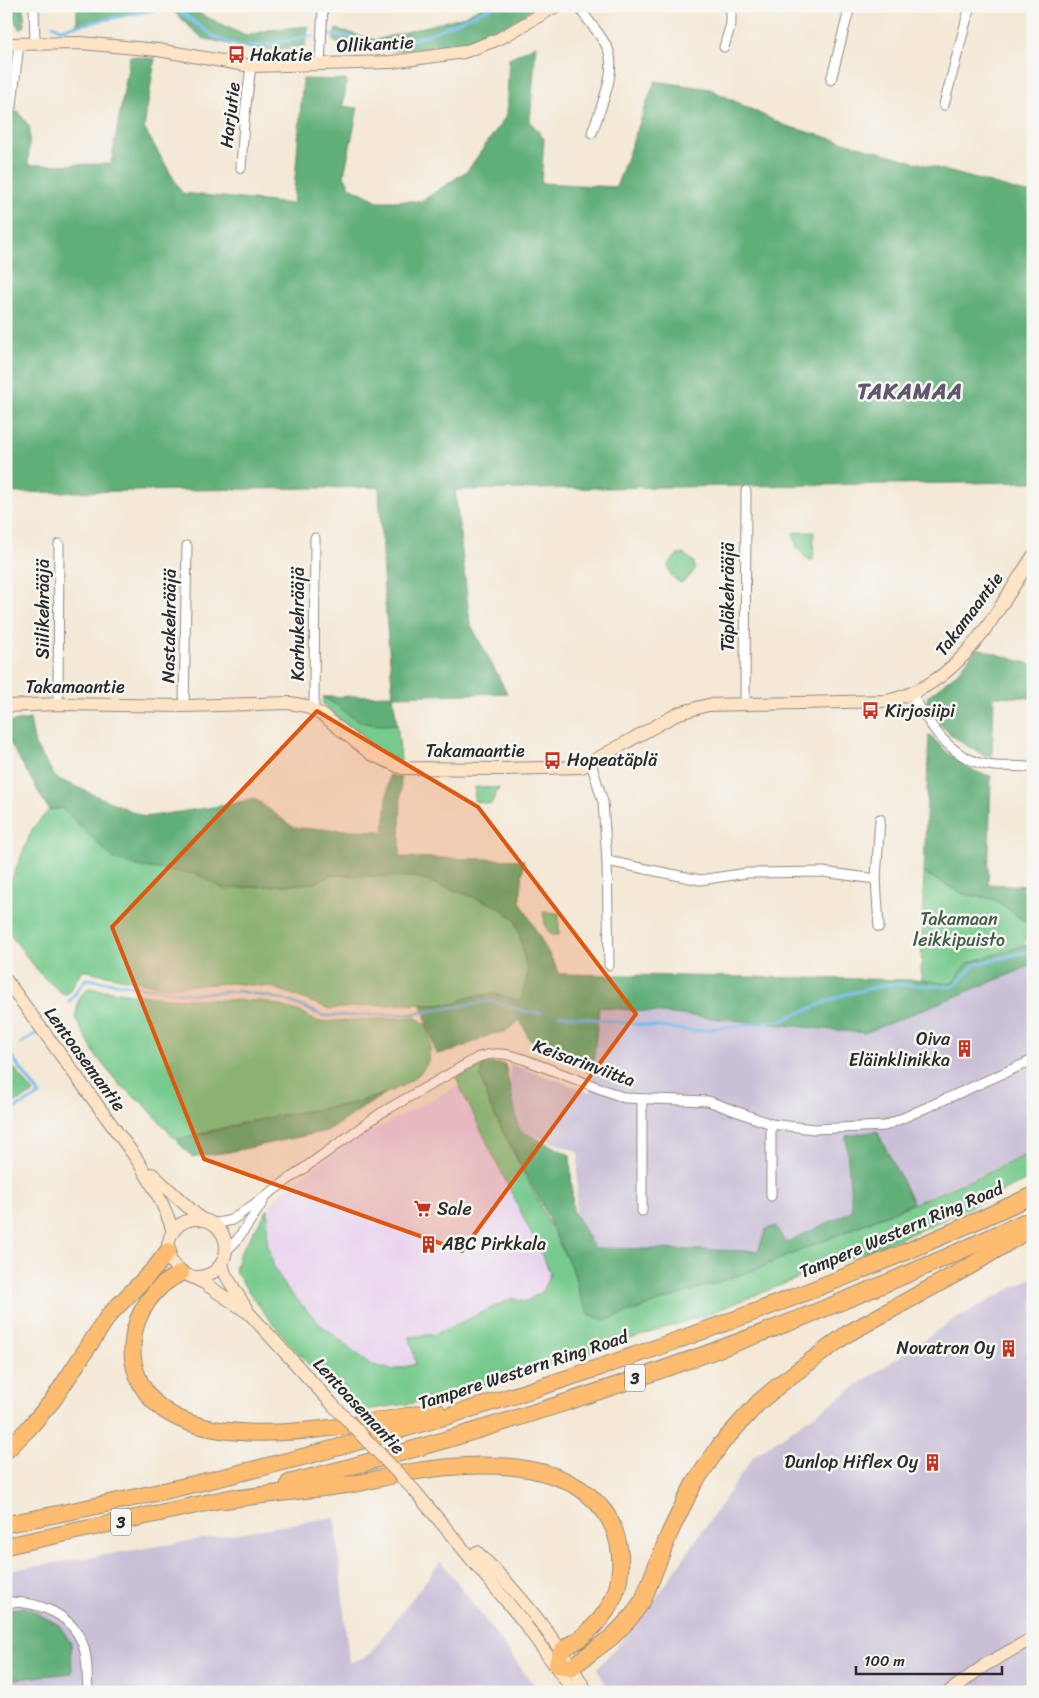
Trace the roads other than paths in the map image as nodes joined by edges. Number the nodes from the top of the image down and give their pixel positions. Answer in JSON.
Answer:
{"nodes":[{"id":1,"x":34,"y":6,"type":"edge"},
{"id":2,"x":323,"y":6,"type":"edge"},
{"id":3,"x":556,"y":6,"type":"edge"},
{"id":4,"x":578,"y":6,"type":"edge"},
{"id":5,"x":731,"y":6,"type":"edge"},
{"id":6,"x":850,"y":6,"type":"edge"},
{"id":7,"x":970,"y":6,"type":"edge"},
{"id":8,"x":36,"y":43,"type":"junction"},
{"id":9,"x":13,"y":44,"type":"edge"},
{"id":10,"x":724,"y":47,"type":"dead end"},
{"id":11,"x":320,"y":64,"type":"junction"},
{"id":12,"x":252,"y":66,"type":"junction"},
{"id":13,"x":831,"y":80,"type":"dead end"},
{"id":14,"x":12,"y":105,"type":"dead end"},
{"id":15,"x":944,"y":105,"type":"dead end"},
{"id":16,"x":592,"y":133,"type":"dead end"},
{"id":17,"x":241,"y":168,"type":"dead end"},
{"id":18,"x":746,"y":491,"type":"dead end"},
{"id":19,"x":315,"y":538,"type":"dead end"},
{"id":20,"x":59,"y":544,"type":"dead end"},
{"id":21,"x":187,"y":546,"type":"dead end"},
{"id":22,"x":1033,"y":556,"type":"edge"},
{"id":23,"x":912,"y":694,"type":"junction"},
{"id":24,"x":58,"y":704,"type":"junction"},
{"id":25,"x":745,"y":704,"type":"junction"},
{"id":26,"x":6,"y":706,"type":"edge"},
{"id":27,"x":184,"y":706,"type":"junction"},
{"id":28,"x":314,"y":710,"type":"junction"},
{"id":29,"x":592,"y":763,"type":"junction"},
{"id":30,"x":1033,"y":768,"type":"edge"},
{"id":31,"x":880,"y":819,"type":"dead end"},
{"id":32,"x":606,"y":861,"type":"junction"},
{"id":33,"x":876,"y":879,"type":"junction"},
{"id":34,"x":879,"y":927,"type":"dead end"},
{"id":35,"x":609,"y":965,"type":"dead end"},
{"id":36,"x":6,"y":980,"type":"edge"},
{"id":37,"x":1033,"y":1060,"type":"edge"},
{"id":38,"x":642,"y":1100,"type":"junction"},
{"id":39,"x":771,"y":1124,"type":"junction"},
{"id":40,"x":136,"y":1158,"type":"junction"},
{"id":41,"x":1033,"y":1195,"type":"edge"},
{"id":42,"x":268,"y":1196,"type":"junction"},
{"id":43,"x":771,"y":1196,"type":"dead end"},
{"id":44,"x":642,"y":1212,"type":"dead end"},
{"id":45,"x":1033,"y":1218,"type":"edge"},
{"id":46,"x":207,"y":1222,"type":"junction"},
{"id":47,"x":1033,"y":1227,"type":"edge"},
{"id":48,"x":173,"y":1232,"type":"junction"},
{"id":49,"x":168,"y":1251,"type":"junction"},
{"id":50,"x":224,"y":1257,"type":"junction"},
{"id":51,"x":186,"y":1275,"type":"junction"},
{"id":52,"x":249,"y":1313,"type":"junction"},
{"id":53,"x":494,"y":1403,"type":"junction"},
{"id":54,"x":6,"y":1451,"type":"edge"},
{"id":55,"x":225,"y":1500,"type":"junction"},
{"id":56,"x":6,"y":1524,"type":"edge"},
{"id":57,"x":6,"y":1546,"type":"edge"},
{"id":58,"x":6,"y":1602,"type":"edge"},
{"id":59,"x":1033,"y":1638,"type":"edge"},
{"id":60,"x":564,"y":1661,"type":"junction"},
{"id":61,"x":88,"y":1692,"type":"edge"},
{"id":62,"x":574,"y":1692,"type":"edge"},
{"id":63,"x":587,"y":1692,"type":"edge"},
{"id":64,"x":949,"y":1692,"type":"edge"}],
"edges":[{"from":1,"to":8,"type":"street"},
{"from":2,"to":11,"type":"street"},
{"from":3,"to":11,"type":"street","name":"Ollikantie"},
{"from":4,"to":16,"type":"street"},
{"from":5,"to":10,"type":"street"},
{"from":6,"to":13,"type":"street"},
{"from":7,"to":15,"type":"street"},
{"from":8,"to":9,"type":"street","name":"Ollikantie"},
{"from":8,"to":12,"type":"street","name":"Ollikantie"},
{"from":9,"to":14,"type":"street"},
{"from":11,"to":12,"type":"street","name":"Ollikantie"},
{"from":12,"to":17,"type":"street","name":"Harjutie"},
{"from":18,"to":25,"type":"street","name":"Täpläkehrääjä"},
{"from":19,"to":28,"type":"street","name":"Karhukehrääjä"},
{"from":20,"to":24,"type":"street","name":"Siilikehrääjä"},
{"from":21,"to":27,"type":"street","name":"Nastakehrääjä"},
{"from":22,"to":23,"type":"street","name":"Takamaantie"},
{"from":23,"to":25,"type":"street","name":"Takamaantie"},
{"from":23,"to":30,"type":"street"},
{"from":24,"to":26,"type":"street","name":"Takamaantie"},
{"from":24,"to":27,"type":"street","name":"Takamaantie"},
{"from":25,"to":29,"type":"street","name":"Takamaantie"},
{"from":27,"to":28,"type":"street","name":"Takamaantie"},
{"from":28,"to":29,"type":"street","name":"Takamaantie"},
{"from":29,"to":32,"type":"street"},
{"from":31,"to":33,"type":"street"},
{"from":32,"to":33,"type":"street"},
{"from":32,"to":35,"type":"street"},
{"from":33,"to":34,"type":"street"},
{"from":36,"to":40,"type":"street","name":"Lentoasemantie"},
{"from":37,"to":39,"type":"street","name":"Keisarinviitta"},
{"from":38,"to":39,"type":"street","name":"Keisarinviitta"},
{"from":38,"to":42,"type":"street","name":"Keisarinviitta"},
{"from":38,"to":44,"type":"street"},
{"from":39,"to":43,"type":"street"},
{"from":40,"to":46,"type":"street","name":"Lentoasemantie"},
{"from":40,"to":48,"type":"street","name":"Lentoasemantie"},
{"from":41,"to":53,"type":"highway","name":"Tampere Western Ring Road","number":"3"},
{"from":42,"to":46,"type":"street","name":"Keisarinviitta"},
{"from":42,"to":50,"type":"street","name":"Keisarinviitta"},
{"from":45,"to":55,"type":"highway","number":"3"},
{"from":46,"to":48,"type":"street"},
{"from":46,"to":50,"type":"street"},
{"from":47,"to":60,"type":"highway"},
{"from":48,"to":49,"type":"street"},
{"from":49,"to":51,"type":"street"},
{"from":49,"to":54,"type":"highway"},
{"from":50,"to":51,"type":"street"},
{"from":50,"to":52,"type":"street","name":"Lentoasemantie"},
{"from":51,"to":52,"type":"street","name":"Lentoasemantie"},
{"from":51,"to":53,"type":"highway"},
{"from":52,"to":60,"type":"street","name":"Lentoasemantie","bridge":true},
{"from":53,"to":56,"type":"highway","name":"Tampere Western Ring Road","number":"3"},
{"from":55,"to":57,"type":"highway","number":"3"},
{"from":55,"to":60,"type":"highway"},
{"from":58,"to":61,"type":"street"},
{"from":59,"to":64,"type":"street"},
{"from":60,"to":62,"type":"street","name":"Lentoasemantie"},
{"from":60,"to":63,"type":"street","name":"Lentoasemantie"}]}
